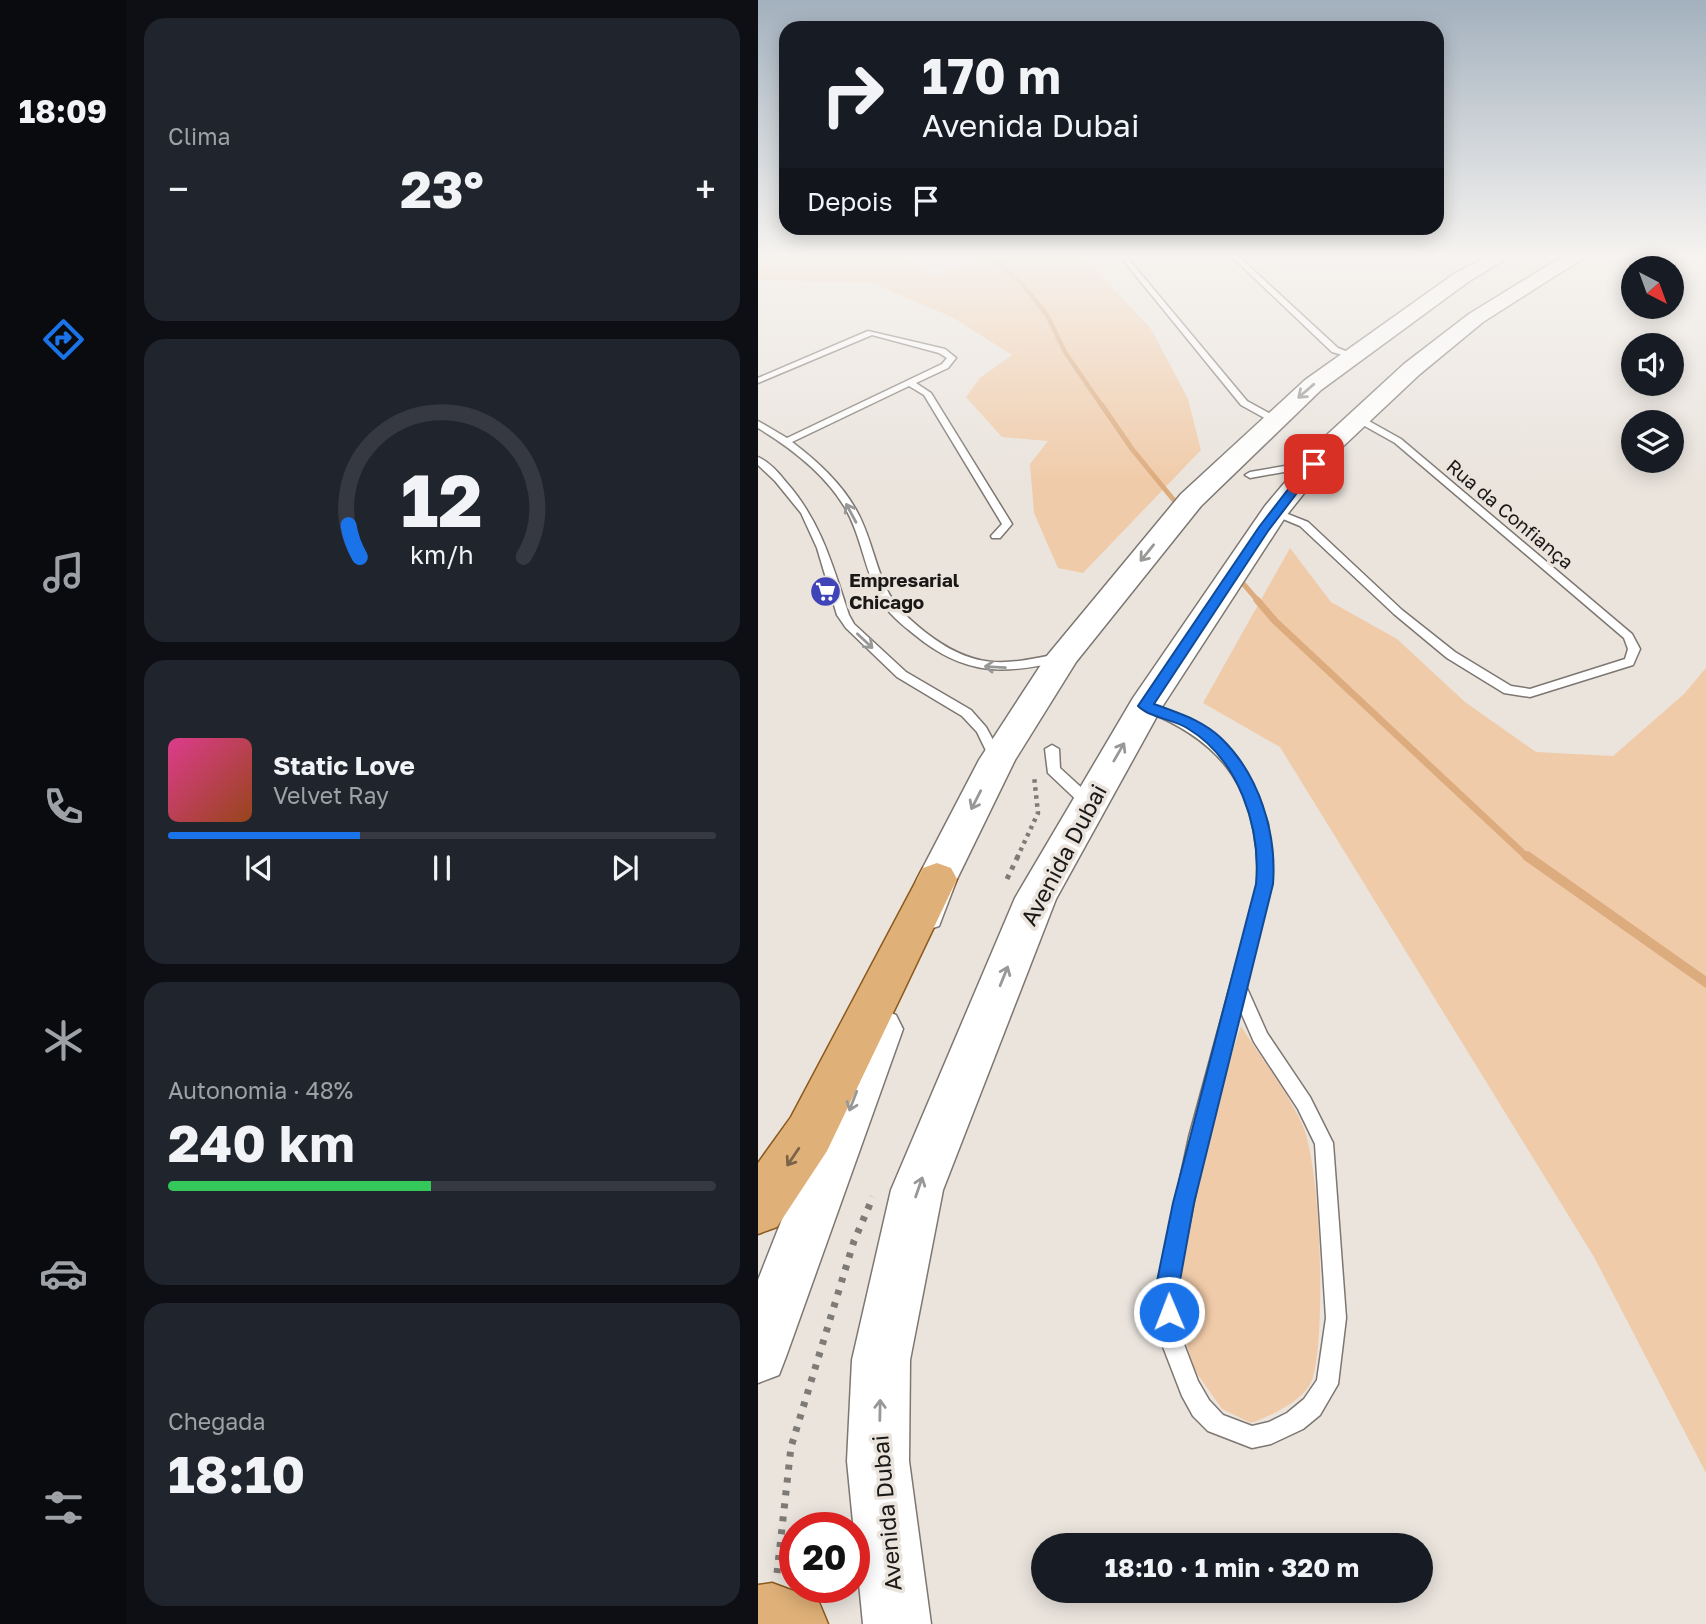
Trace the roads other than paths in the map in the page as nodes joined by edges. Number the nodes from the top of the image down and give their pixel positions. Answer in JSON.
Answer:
{"nodes":[{"id":1,"x":1184,"y":331,"type":"edge"},
{"id":2,"x":1314,"y":331,"type":"edge"},
{"id":3,"x":1386,"y":331,"type":"edge"},
{"id":4,"x":1461,"y":331,"type":"edge"},
{"id":5,"x":1350,"y":356,"type":"junction"},
{"id":6,"x":758,"y":381,"type":"edge"},
{"id":7,"x":911,"y":384,"type":"junction"},
{"id":8,"x":1357,"y":418,"type":"junction"},
{"id":9,"x":758,"y":424,"type":"edge"},
{"id":10,"x":1294,"y":440,"type":"junction"},
{"id":11,"x":786,"y":442,"type":"junction"},
{"id":12,"x":759,"y":463,"type":"edge"},
{"id":13,"x":1250,"y":475,"type":"dead end"},
{"id":14,"x":1275,"y":513,"type":"junction"},
{"id":15,"x":996,"y":536,"type":"dead end"},
{"id":16,"x":1062,"y":657,"type":"junction"},
{"id":17,"x":1145,"y":706,"type":"junction"},
{"id":18,"x":1052,"y":749,"type":"dead end"},
{"id":19,"x":997,"y":760,"type":"junction"},
{"id":20,"x":1090,"y":804,"type":"junction"},
{"id":21,"x":937,"y":879,"type":"junction"},
{"id":22,"x":1239,"y":988,"type":"junction"},
{"id":23,"x":758,"y":1208,"type":"edge"},
{"id":24,"x":758,"y":1354,"type":"edge"},
{"id":25,"x":758,"y":1619,"type":"edge"},
{"id":26,"x":794,"y":1624,"type":"edge"},
{"id":27,"x":897,"y":1624,"type":"edge"}],
"edges":[{"from":1,"to":10,"type":"lane"},
{"from":2,"to":5,"type":"lane"},
{"from":3,"to":5,"type":"street","name":"Avenida Dubai"},
{"from":4,"to":8,"type":"street","name":"Avenida Dubai"},
{"from":5,"to":10,"type":"street","name":"Avenida Dubai","one_way":true},
{"from":6,"to":7,"type":"lane"},
{"from":7,"to":11,"type":"lane"},
{"from":7,"to":15,"type":"lane"},
{"from":8,"to":10,"type":"street","name":"Avenida Dubai"},
{"from":8,"to":14,"type":"lane","name":"Rua da Confiança"},
{"from":9,"to":11,"type":"lane"},
{"from":10,"to":13,"type":"lane"},
{"from":10,"to":14,"type":"street","name":"Avenida Dubai"},
{"from":10,"to":16,"type":"street","name":"Avenida Dubai","one_way":true},
{"from":16,"to":11,"type":"lane","one_way":true},
{"from":12,"to":19,"type":"lane","one_way":true},
{"from":14,"to":17,"type":"street","name":"Avenida Dubai"},
{"from":16,"to":19,"type":"street","name":"Avenida Dubai"},
{"from":20,"to":17,"type":"street","name":"Avenida Dubai","one_way":true},
{"from":17,"to":22,"type":"lane"},
{"from":18,"to":20,"type":"lane"},
{"from":19,"to":21,"type":"street","name":"Avenida Dubai","one_way":true},
{"from":27,"to":20,"type":"street","name":"Avenida Dubai","one_way":true},
{"from":21,"to":23,"type":"main road","one_way":true},
{"from":21,"to":24,"type":"street","name":"Avenida Dubai","one_way":true},
{"from":22,"to":22,"type":"lane"},
{"from":25,"to":26,"type":"main road"}]}
